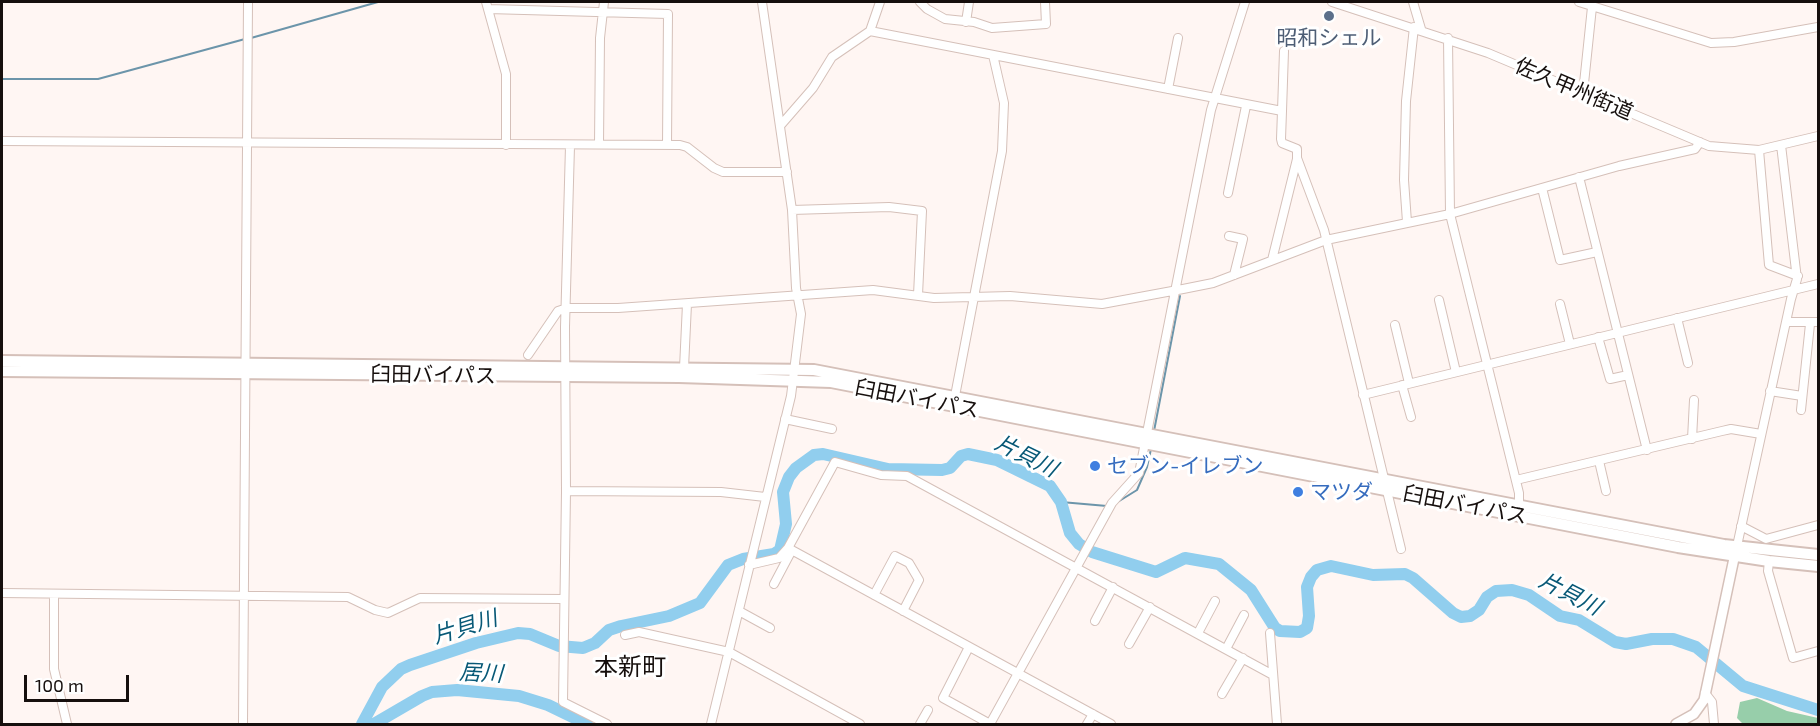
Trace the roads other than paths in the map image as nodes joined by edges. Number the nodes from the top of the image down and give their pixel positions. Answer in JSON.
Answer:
{"nodes":[{"id":1,"x":248,"y":2,"type":"edge"},
{"id":2,"x":604,"y":2,"type":"edge"},
{"id":3,"x":762,"y":2,"type":"edge"},
{"id":4,"x":880,"y":2,"type":"edge"},
{"id":5,"x":920,"y":2,"type":"edge"},
{"id":6,"x":969,"y":2,"type":"edge"},
{"id":7,"x":1045,"y":2,"type":"edge"},
{"id":8,"x":1245,"y":2,"type":"edge"},
{"id":9,"x":1332,"y":2,"type":"edge"},
{"id":10,"x":1413,"y":2,"type":"edge"},
{"id":11,"x":1579,"y":2,"type":"edge"},
{"id":12,"x":487,"y":5,"type":"edge"},
{"id":13,"x":1592,"y":7,"type":"junction"},
{"id":14,"x":601,"y":10,"type":"junction"},
{"id":15,"x":966,"y":22,"type":"junction"},
{"id":16,"x":1818,"y":27,"type":"edge"},
{"id":17,"x":1418,"y":28,"type":"junction"},
{"id":18,"x":870,"y":31,"type":"junction"},
{"id":19,"x":1178,"y":38,"type":"dead end"},
{"id":20,"x":1448,"y":38,"type":"junction"},
{"id":21,"x":1284,"y":51,"type":"dead end"},
{"id":22,"x":993,"y":55,"type":"junction"},
{"id":23,"x":1168,"y":89,"type":"junction"},
{"id":24,"x":1583,"y":93,"type":"junction"},
{"id":25,"x":1214,"y":98,"type":"junction"},
{"id":26,"x":1246,"y":106,"type":"junction"},
{"id":27,"x":1282,"y":111,"type":"junction"},
{"id":28,"x":780,"y":126,"type":"junction"},
{"id":29,"x":1818,"y":136,"type":"edge"},
{"id":30,"x":2,"y":141,"type":"edge"},
{"id":31,"x":1700,"y":142,"type":"junction"},
{"id":32,"x":248,"y":144,"type":"junction"},
{"id":33,"x":599,"y":144,"type":"junction"},
{"id":34,"x":506,"y":145,"type":"junction"},
{"id":35,"x":667,"y":145,"type":"junction"},
{"id":36,"x":1781,"y":145,"type":"junction"},
{"id":37,"x":570,"y":146,"type":"junction"},
{"id":38,"x":1759,"y":150,"type":"junction"},
{"id":39,"x":1298,"y":158,"type":"junction"},
{"id":40,"x":787,"y":172,"type":"junction"},
{"id":41,"x":1579,"y":177,"type":"junction"},
{"id":42,"x":1542,"y":188,"type":"junction"},
{"id":43,"x":1228,"y":193,"type":"dead end"},
{"id":44,"x":792,"y":210,"type":"junction"},
{"id":45,"x":1450,"y":214,"type":"junction"},
{"id":46,"x":1407,"y":222,"type":"junction"},
{"id":47,"x":1229,"y":236,"type":"dead end"},
{"id":48,"x":1326,"y":240,"type":"junction"},
{"id":49,"x":1597,"y":252,"type":"junction"},
{"id":50,"x":1272,"y":260,"type":"junction"},
{"id":51,"x":1234,"y":275,"type":"junction"},
{"id":52,"x":1798,"y":276,"type":"junction"},
{"id":53,"x":1818,"y":284,"type":"edge"},
{"id":54,"x":1176,"y":290,"type":"junction"},
{"id":55,"x":1795,"y":290,"type":"junction"},
{"id":56,"x":798,"y":295,"type":"junction"},
{"id":57,"x":918,"y":295,"type":"junction"},
{"id":58,"x":975,"y":298,"type":"junction"},
{"id":59,"x":1439,"y":300,"type":"dead end"},
{"id":60,"x":687,"y":304,"type":"junction"},
{"id":61,"x":1560,"y":304,"type":"dead end"},
{"id":62,"x":567,"y":308,"type":"junction"},
{"id":63,"x":1677,"y":318,"type":"junction"},
{"id":64,"x":1785,"y":322,"type":"junction"},
{"id":65,"x":1814,"y":323,"type":"edge"},
{"id":66,"x":1395,"y":325,"type":"dead end"},
{"id":67,"x":1617,"y":332,"type":"junction"},
{"id":68,"x":1598,"y":337,"type":"junction"},
{"id":69,"x":1570,"y":344,"type":"junction"},
{"id":70,"x":528,"y":355,"type":"dead end"},
{"id":71,"x":2,"y":361,"type":"edge"},
{"id":72,"x":1688,"y":363,"type":"dead end"},
{"id":73,"x":1487,"y":364,"type":"junction"},
{"id":74,"x":684,"y":368,"type":"junction"},
{"id":75,"x":247,"y":369,"type":"junction"},
{"id":76,"x":2,"y":371,"type":"edge"},
{"id":77,"x":565,"y":371,"type":"junction"},
{"id":78,"x":1456,"y":372,"type":"junction"},
{"id":79,"x":794,"y":375,"type":"junction"},
{"id":80,"x":1628,"y":375,"type":"junction"},
{"id":81,"x":1405,"y":384,"type":"junction"},
{"id":82,"x":1770,"y":391,"type":"junction"},
{"id":83,"x":1362,"y":395,"type":"junction"},
{"id":84,"x":955,"y":396,"type":"junction"},
{"id":85,"x":1802,"y":396,"type":"junction"},
{"id":86,"x":1694,"y":400,"type":"dead end"},
{"id":87,"x":1801,"y":410,"type":"dead end"},
{"id":88,"x":1411,"y":417,"type":"dead end"},
{"id":89,"x":785,"y":419,"type":"junction"},
{"id":90,"x":832,"y":429,"type":"dead end"},
{"id":91,"x":1761,"y":434,"type":"junction"},
{"id":92,"x":1146,"y":438,"type":"junction"},
{"id":93,"x":1692,"y":439,"type":"junction"},
{"id":94,"x":1647,"y":450,"type":"junction"},
{"id":95,"x":1599,"y":461,"type":"junction"},
{"id":96,"x":1383,"y":478,"type":"junction"},
{"id":97,"x":1516,"y":480,"type":"junction"},
{"id":98,"x":566,"y":490,"type":"junction"},
{"id":99,"x":1386,"y":490,"type":"junction"},
{"id":100,"x":1606,"y":491,"type":"dead end"},
{"id":101,"x":765,"y":497,"type":"junction"},
{"id":102,"x":1519,"y":505,"type":"junction"},
{"id":103,"x":1818,"y":525,"type":"edge"},
{"id":104,"x":1741,"y":526,"type":"junction"},
{"id":105,"x":790,"y":549,"type":"junction"},
{"id":106,"x":1401,"y":549,"type":"dead end"},
{"id":107,"x":1736,"y":551,"type":"junction"},
{"id":108,"x":1818,"y":555,"type":"edge"},
{"id":109,"x":1769,"y":561,"type":"junction"},
{"id":110,"x":749,"y":564,"type":"junction"},
{"id":111,"x":1818,"y":566,"type":"edge"},
{"id":112,"x":1077,"y":567,"type":"junction"},
{"id":113,"x":774,"y":584,"type":"dead end"},
{"id":114,"x":1113,"y":587,"type":"junction"},
{"id":115,"x":2,"y":593,"type":"edge"},
{"id":116,"x":54,"y":594,"type":"junction"},
{"id":117,"x":874,"y":595,"type":"junction"},
{"id":118,"x":244,"y":596,"type":"junction"},
{"id":119,"x":563,"y":599,"type":"junction"},
{"id":120,"x":1215,"y":601,"type":"dead end"},
{"id":121,"x":1150,"y":607,"type":"junction"},
{"id":122,"x":739,"y":611,"type":"junction"},
{"id":123,"x":903,"y":611,"type":"junction"},
{"id":124,"x":1244,"y":615,"type":"dead end"},
{"id":125,"x":1095,"y":621,"type":"dead end"},
{"id":126,"x":770,"y":628,"type":"dead end"},
{"id":127,"x":1197,"y":633,"type":"junction"},
{"id":128,"x":1270,"y":633,"type":"dead end"},
{"id":129,"x":625,"y":634,"type":"dead end"},
{"id":130,"x":1128,"y":644,"type":"dead end"},
{"id":131,"x":969,"y":647,"type":"junction"},
{"id":132,"x":1226,"y":649,"type":"junction"},
{"id":133,"x":1818,"y":651,"type":"edge"},
{"id":134,"x":729,"y":652,"type":"junction"},
{"id":135,"x":1243,"y":658,"type":"junction"},
{"id":136,"x":1018,"y":673,"type":"junction"},
{"id":137,"x":1273,"y":675,"type":"junction"},
{"id":138,"x":1705,"y":693,"type":"junction"},
{"id":139,"x":1222,"y":694,"type":"dead end"},
{"id":140,"x":928,"y":710,"type":"dead end"},
{"id":141,"x":1092,"y":714,"type":"junction"},
{"id":142,"x":67,"y":724,"type":"edge"},
{"id":143,"x":243,"y":724,"type":"edge"},
{"id":144,"x":607,"y":724,"type":"edge"},
{"id":145,"x":711,"y":724,"type":"edge"},
{"id":146,"x":860,"y":724,"type":"edge"},
{"id":147,"x":920,"y":724,"type":"edge"},
{"id":148,"x":990,"y":724,"type":"edge"},
{"id":149,"x":1087,"y":724,"type":"edge"},
{"id":150,"x":1111,"y":724,"type":"edge"},
{"id":151,"x":1277,"y":724,"type":"edge"},
{"id":152,"x":1676,"y":724,"type":"edge"},
{"id":153,"x":1714,"y":724,"type":"edge"}],
"edges":[{"from":1,"to":32,"type":"street"},
{"from":2,"to":14,"type":"street"},
{"from":3,"to":28,"type":"street"},
{"from":4,"to":18,"type":"street"},
{"from":5,"to":15,"type":"street"},
{"from":6,"to":15,"type":"street"},
{"from":7,"to":15,"type":"street"},
{"from":8,"to":25,"type":"street"},
{"from":9,"to":17,"type":"street","name":"佐久甲州街道"},
{"from":10,"to":17,"type":"street"},
{"from":11,"to":13,"type":"street"},
{"from":12,"to":14,"type":"street"},
{"from":12,"to":34,"type":"street"},
{"from":13,"to":16,"type":"street"},
{"from":13,"to":24,"type":"street"},
{"from":14,"to":33,"type":"street"},
{"from":14,"to":35,"type":"street"},
{"from":17,"to":20,"type":"street","name":"佐久甲州街道"},
{"from":17,"to":46,"type":"street"},
{"from":18,"to":22,"type":"street"},
{"from":18,"to":28,"type":"street"},
{"from":19,"to":23,"type":"street"},
{"from":20,"to":24,"type":"street","name":"佐久甲州街道"},
{"from":20,"to":45,"type":"street"},
{"from":21,"to":27,"type":"street"},
{"from":22,"to":23,"type":"street"},
{"from":22,"to":58,"type":"street"},
{"from":23,"to":25,"type":"street"},
{"from":24,"to":31,"type":"street","name":"佐久甲州街道"},
{"from":25,"to":26,"type":"street"},
{"from":25,"to":54,"type":"street"},
{"from":26,"to":27,"type":"street"},
{"from":26,"to":43,"type":"street"},
{"from":27,"to":39,"type":"street"},
{"from":28,"to":40,"type":"street"},
{"from":29,"to":36,"type":"street","name":"佐久甲州街道"},
{"from":30,"to":32,"type":"street"},
{"from":31,"to":38,"type":"street","name":"佐久甲州街道"},
{"from":31,"to":41,"type":"street"},
{"from":32,"to":34,"type":"street"},
{"from":32,"to":75,"type":"street"},
{"from":33,"to":35,"type":"street"},
{"from":33,"to":37,"type":"street"},
{"from":34,"to":37,"type":"street"},
{"from":35,"to":40,"type":"street"},
{"from":36,"to":38,"type":"street","name":"佐久甲州街道"},
{"from":36,"to":52,"type":"street"},
{"from":37,"to":62,"type":"street"},
{"from":38,"to":52,"type":"street"},
{"from":39,"to":48,"type":"street"},
{"from":39,"to":50,"type":"street"},
{"from":40,"to":44,"type":"street"},
{"from":41,"to":42,"type":"street"},
{"from":41,"to":49,"type":"street"},
{"from":42,"to":45,"type":"street"},
{"from":42,"to":49,"type":"street"},
{"from":44,"to":56,"type":"street"},
{"from":44,"to":57,"type":"street"},
{"from":45,"to":46,"type":"street"},
{"from":45,"to":73,"type":"street"},
{"from":46,"to":48,"type":"street"},
{"from":47,"to":51,"type":"street"},
{"from":48,"to":50,"type":"street"},
{"from":48,"to":83,"type":"street"},
{"from":49,"to":67,"type":"street"},
{"from":50,"to":51,"type":"street"},
{"from":51,"to":54,"type":"street"},
{"from":52,"to":55,"type":"street"},
{"from":53,"to":55,"type":"street"},
{"from":54,"to":58,"type":"street"},
{"from":54,"to":92,"type":"street"},
{"from":55,"to":63,"type":"street"},
{"from":55,"to":64,"type":"street"},
{"from":56,"to":57,"type":"street"},
{"from":56,"to":60,"type":"street"},
{"from":56,"to":79,"type":"street"},
{"from":57,"to":58,"type":"street"},
{"from":58,"to":84,"type":"street"},
{"from":59,"to":78,"type":"street"},
{"from":60,"to":62,"type":"street"},
{"from":60,"to":74,"type":"street"},
{"from":61,"to":69,"type":"street"},
{"from":62,"to":70,"type":"street"},
{"from":62,"to":77,"type":"street"},
{"from":63,"to":67,"type":"street"},
{"from":63,"to":72,"type":"street"},
{"from":64,"to":65,"type":"street"},
{"from":64,"to":82,"type":"street"},
{"from":65,"to":85,"type":"street"},
{"from":66,"to":81,"type":"street"},
{"from":67,"to":68,"type":"street"},
{"from":67,"to":80,"type":"street"},
{"from":68,"to":69,"type":"street"},
{"from":68,"to":80,"type":"street"},
{"from":69,"to":73,"type":"street"},
{"from":71,"to":75,"type":"highway","name":"臼田バイパス"},
{"from":73,"to":78,"type":"street"},
{"from":73,"to":97,"type":"street"},
{"from":74,"to":77,"type":"highway","name":"臼田バイパス"},
{"from":74,"to":79,"type":"highway","name":"臼田バイパス"},
{"from":75,"to":76,"type":"highway","name":"臼田バイパス"},
{"from":75,"to":77,"type":"highway","name":"臼田バイパス"},
{"from":75,"to":118,"type":"street"},
{"from":77,"to":79,"type":"highway","name":"臼田バイパス"},
{"from":77,"to":98,"type":"street"},
{"from":78,"to":81,"type":"street"},
{"from":79,"to":84,"type":"highway","name":"臼田バイパス"},
{"from":79,"to":89,"type":"street"},
{"from":79,"to":92,"type":"highway","name":"臼田バイパス"},
{"from":80,"to":94,"type":"street"},
{"from":81,"to":83,"type":"street"},
{"from":81,"to":88,"type":"street"},
{"from":82,"to":85,"type":"street"},
{"from":82,"to":91,"type":"street"},
{"from":83,"to":96,"type":"street"},
{"from":84,"to":92,"type":"highway","name":"臼田バイパス"},
{"from":85,"to":87,"type":"street"},
{"from":86,"to":93,"type":"street"},
{"from":89,"to":90,"type":"street"},
{"from":89,"to":101,"type":"street"},
{"from":91,"to":93,"type":"street"},
{"from":91,"to":104,"type":"street"},
{"from":92,"to":96,"type":"highway","name":"臼田バイパス"},
{"from":92,"to":99,"type":"highway","name":"臼田バイパス"},
{"from":92,"to":112,"type":"street"},
{"from":93,"to":94,"type":"street"},
{"from":94,"to":95,"type":"street"},
{"from":95,"to":97,"type":"street"},
{"from":95,"to":100,"type":"street"},
{"from":96,"to":99,"type":"street"},
{"from":96,"to":102,"type":"highway","name":"臼田バイパス"},
{"from":97,"to":102,"type":"street"},
{"from":98,"to":101,"type":"street"},
{"from":98,"to":119,"type":"street"},
{"from":99,"to":106,"type":"street"},
{"from":99,"to":107,"type":"highway","name":"臼田バイパス"},
{"from":101,"to":110,"type":"street"},
{"from":102,"to":107,"type":"highway","name":"臼田バイパス"},
{"from":103,"to":104,"type":"street"},
{"from":104,"to":107,"type":"street"},
{"from":105,"to":110,"type":"street"},
{"from":105,"to":112,"type":"street"},
{"from":105,"to":113,"type":"street"},
{"from":105,"to":117,"type":"street"},
{"from":107,"to":108,"type":"highway","name":"臼田バイパス"},
{"from":107,"to":109,"type":"highway","name":"臼田バイパス"},
{"from":107,"to":138,"type":"main road"},
{"from":109,"to":111,"type":"highway","name":"臼田バイパス"},
{"from":109,"to":133,"type":"street"},
{"from":110,"to":122,"type":"street"},
{"from":112,"to":114,"type":"street"},
{"from":112,"to":136,"type":"street"},
{"from":114,"to":121,"type":"street"},
{"from":114,"to":125,"type":"street"},
{"from":115,"to":116,"type":"street"},
{"from":116,"to":118,"type":"street"},
{"from":116,"to":142,"type":"street"},
{"from":117,"to":123,"type":"street"},
{"from":117,"to":123,"type":"street"},
{"from":118,"to":119,"type":"street"},
{"from":118,"to":143,"type":"street"},
{"from":119,"to":144,"type":"street"},
{"from":120,"to":127,"type":"street"},
{"from":121,"to":127,"type":"street"},
{"from":121,"to":130,"type":"street"},
{"from":122,"to":126,"type":"street"},
{"from":122,"to":134,"type":"street"},
{"from":123,"to":131,"type":"street"},
{"from":124,"to":132,"type":"street"},
{"from":127,"to":132,"type":"street"},
{"from":128,"to":137,"type":"street"},
{"from":129,"to":134,"type":"street"},
{"from":131,"to":136,"type":"street"},
{"from":131,"to":148,"type":"street"},
{"from":132,"to":135,"type":"street"},
{"from":134,"to":145,"type":"street"},
{"from":134,"to":146,"type":"street"},
{"from":135,"to":137,"type":"street"},
{"from":135,"to":139,"type":"street"},
{"from":136,"to":141,"type":"street"},
{"from":136,"to":148,"type":"street"},
{"from":137,"to":151,"type":"street"},
{"from":138,"to":152,"type":"main road"},
{"from":138,"to":153,"type":"street"},
{"from":140,"to":147,"type":"street"},
{"from":141,"to":149,"type":"street"},
{"from":141,"to":150,"type":"street"}]}
